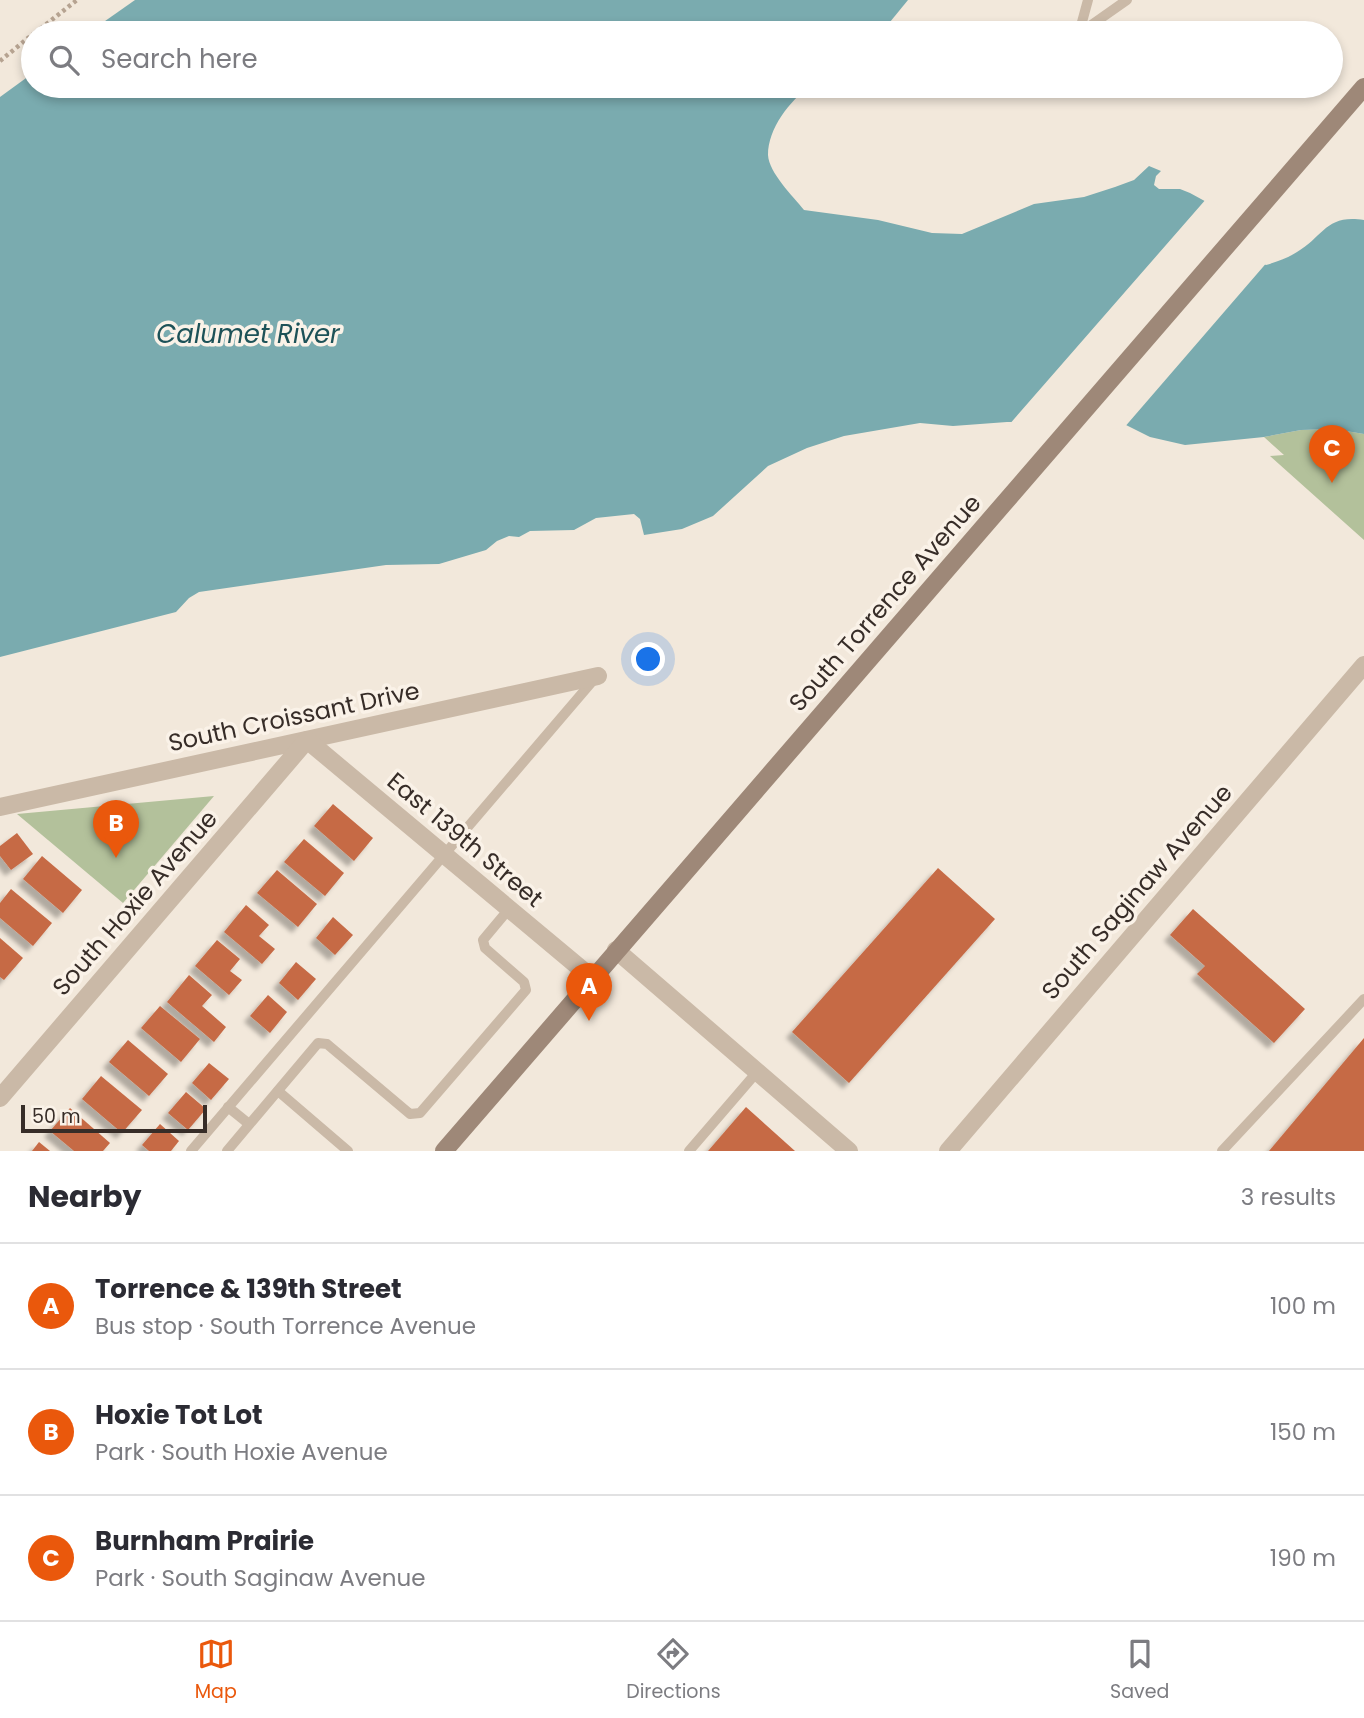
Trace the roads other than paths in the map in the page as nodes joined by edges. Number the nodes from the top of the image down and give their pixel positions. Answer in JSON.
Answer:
{"nodes":[{"id":1,"x":1088,"y":0,"type":"edge"},
{"id":2,"x":1127,"y":0,"type":"edge"},
{"id":3,"x":1082,"y":21,"type":"edge"},
{"id":4,"x":1096,"y":21,"type":"edge"},
{"id":5,"x":1364,"y":87,"type":"edge"},
{"id":6,"x":1364,"y":665,"type":"edge"},
{"id":7,"x":598,"y":676,"type":"joint"},
{"id":8,"x":307,"y":740,"type":"junction"},
{"id":9,"x":0,"y":807,"type":"edge"},
{"id":10,"x":444,"y":855,"type":"junction"},
{"id":11,"x":509,"y":909,"type":"junction"},
{"id":12,"x":617,"y":950,"type":"junction"},
{"id":13,"x":592,"y":978,"type":"junction"},
{"id":14,"x":1364,"y":999,"type":"edge"},
{"id":15,"x":757,"y":1072,"type":"junction"},
{"id":16,"x":278,"y":1091,"type":"junction"},
{"id":17,"x":0,"y":1098,"type":"edge"},
{"id":18,"x":228,"y":1107,"type":"junction"},
{"id":19,"x":249,"y":1125,"type":"junction"},
{"id":20,"x":234,"y":1148,"type":"edge"},
{"id":21,"x":191,"y":1151,"type":"edge"},
{"id":22,"x":348,"y":1151,"type":"edge"},
{"id":23,"x":444,"y":1151,"type":"edge"},
{"id":24,"x":689,"y":1151,"type":"edge"},
{"id":25,"x":849,"y":1151,"type":"edge"},
{"id":26,"x":948,"y":1151,"type":"edge"},
{"id":27,"x":1222,"y":1151,"type":"edge"}],
"edges":[{"from":1,"to":3,"type":"lane"},
{"from":2,"to":4,"type":"lane"},
{"from":5,"to":12,"type":"main road","name":"South Torrence Avenue"},
{"from":6,"to":26,"type":"street","name":"South Saginaw Avenue"},
{"from":7,"to":8,"type":"street","name":"South Croissant Drive"},
{"from":7,"to":10,"type":"lane"},
{"from":8,"to":9,"type":"street","name":"South Croissant Drive"},
{"from":8,"to":10,"type":"street","name":"East 139th Street"},
{"from":8,"to":17,"type":"street","name":"South Hoxie Avenue"},
{"from":10,"to":11,"type":"street","name":"East 139th Street"},
{"from":10,"to":18,"type":"lane"},
{"from":11,"to":13,"type":"street","name":"East 139th Street"},
{"from":11,"to":16,"type":"lane"},
{"from":12,"to":13,"type":"main road","name":"South Torrence Avenue"},
{"from":12,"to":15,"type":"street"},
{"from":13,"to":23,"type":"main road","name":"South Torrence Avenue"},
{"from":14,"to":27,"type":"lane"},
{"from":15,"to":24,"type":"lane"},
{"from":15,"to":25,"type":"street"},
{"from":16,"to":19,"type":"lane"},
{"from":16,"to":22,"type":"lane"},
{"from":18,"to":19,"type":"lane"},
{"from":18,"to":21,"type":"lane"},
{"from":19,"to":20,"type":"lane"}]}
